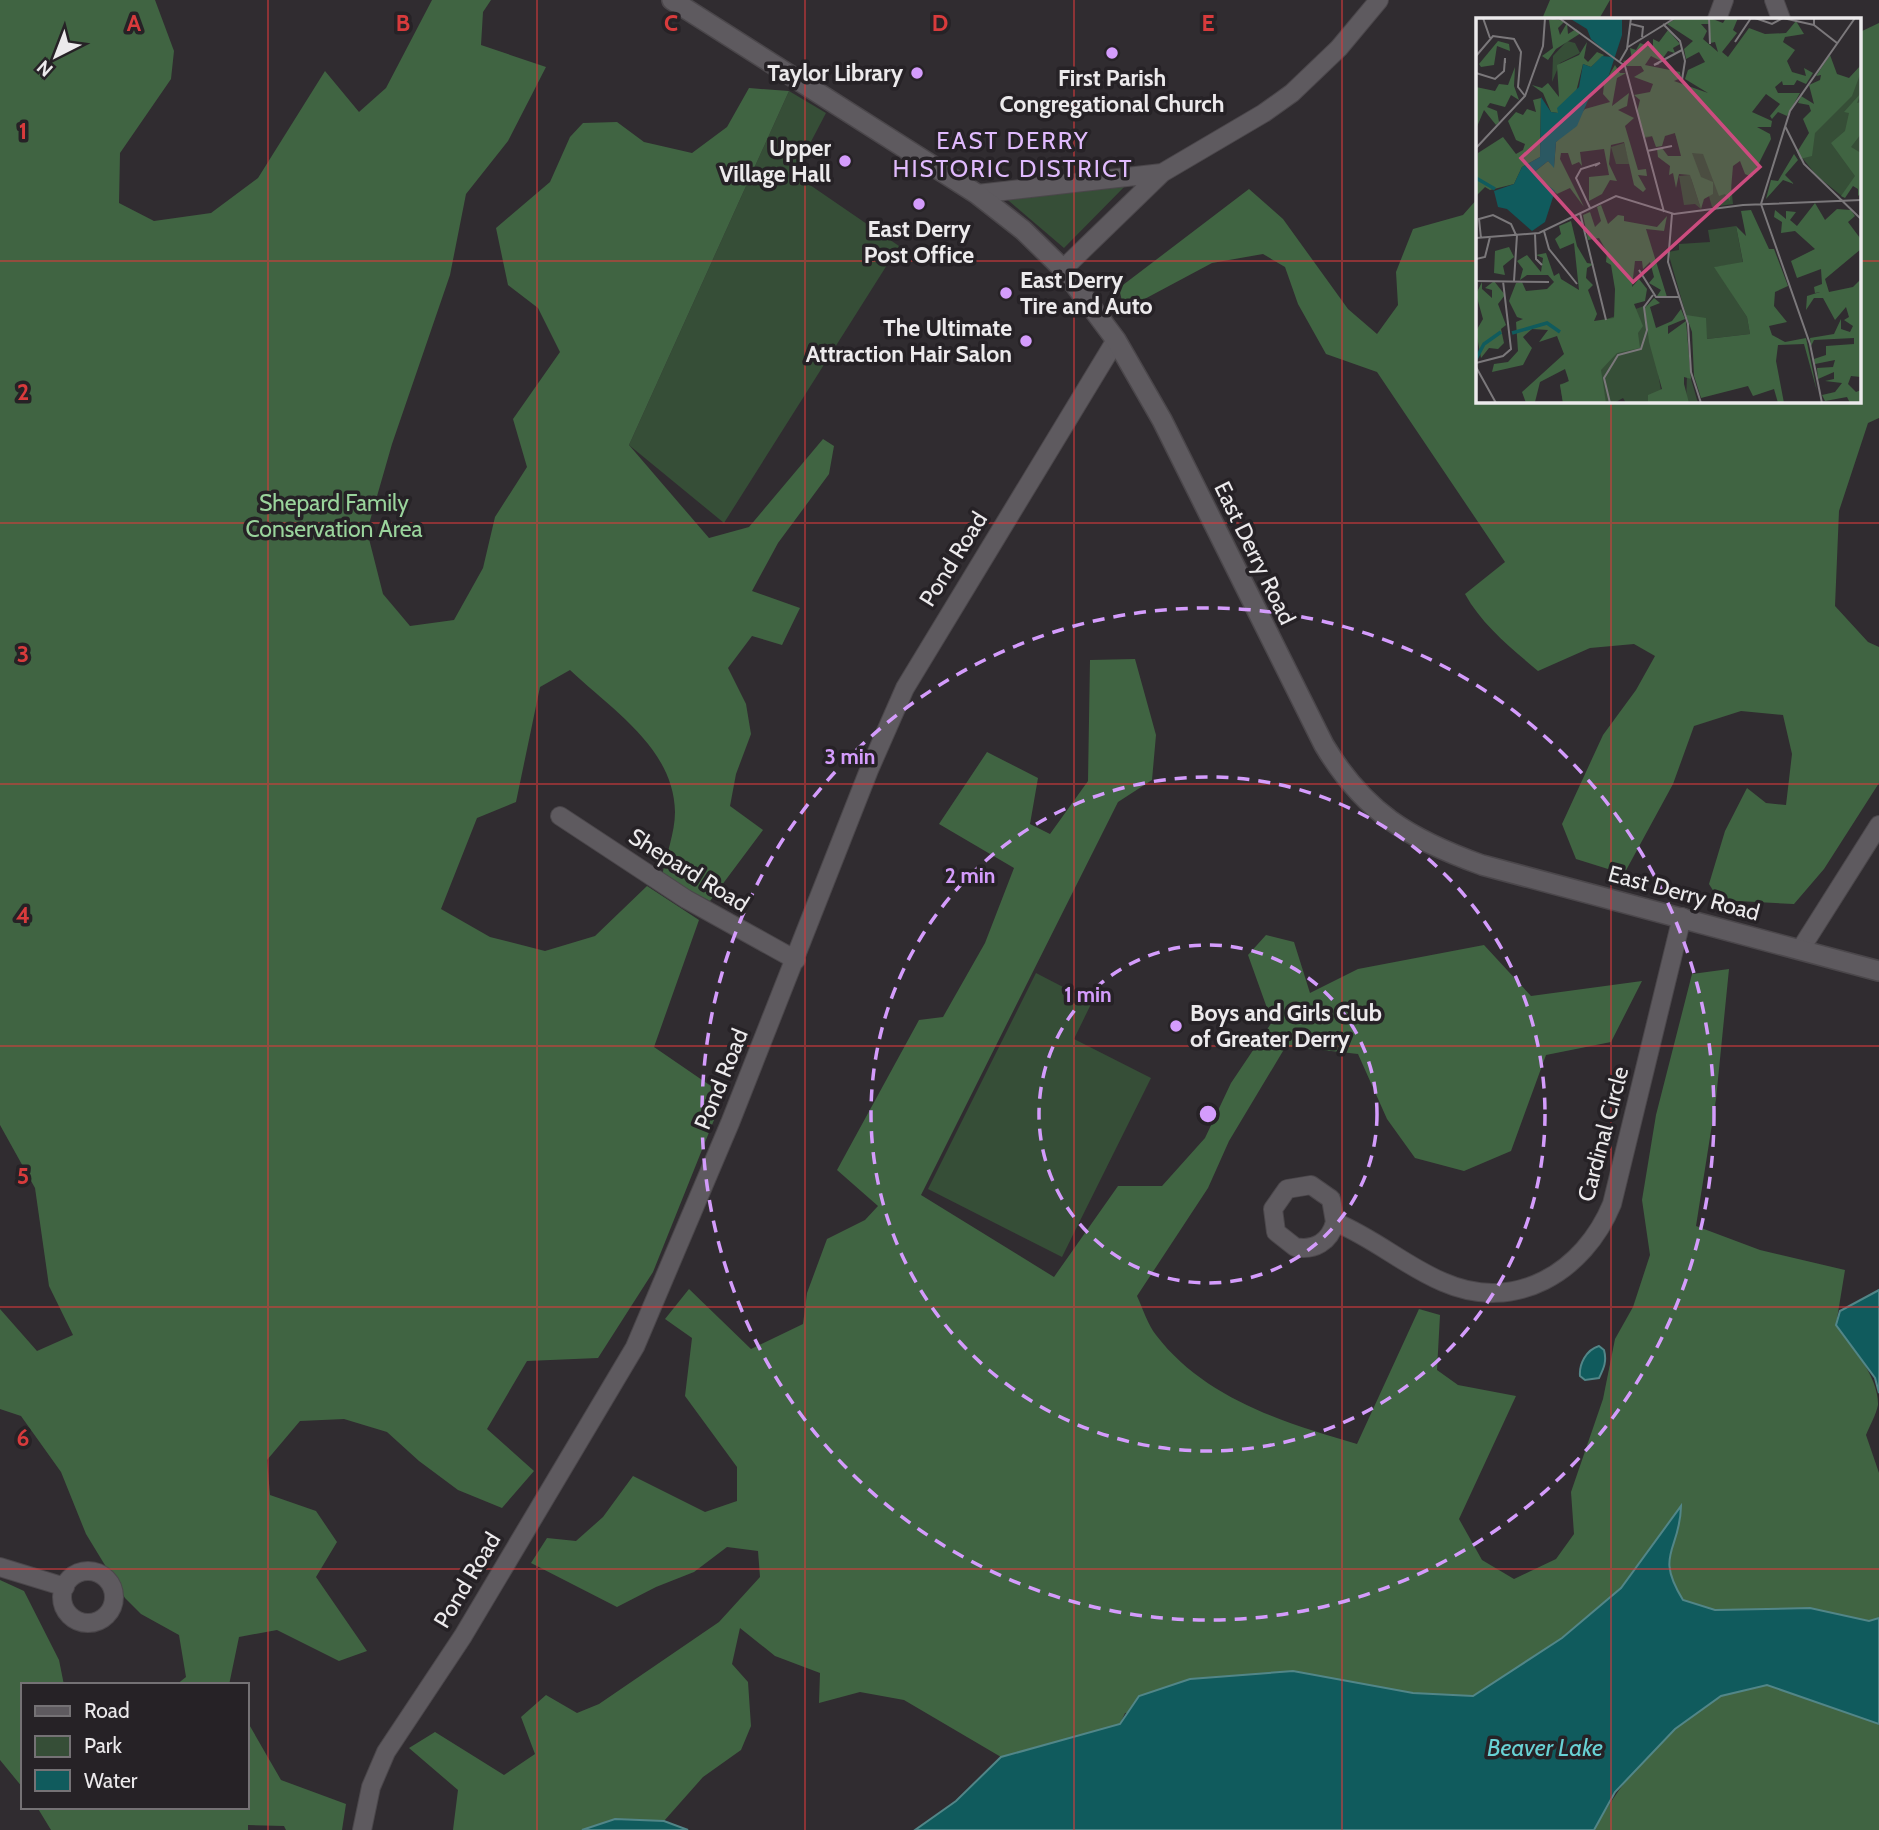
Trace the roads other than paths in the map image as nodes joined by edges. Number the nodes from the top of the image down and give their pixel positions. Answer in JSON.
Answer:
{"nodes":[{"id":1,"x":672,"y":0,"type":"edge"},
{"id":2,"x":1379,"y":0,"type":"edge"},
{"id":3,"x":1724,"y":0,"type":"edge"},
{"id":4,"x":1774,"y":0,"type":"edge"},
{"id":5,"x":1717,"y":18,"type":"edge"},
{"id":6,"x":1781,"y":18,"type":"edge"},
{"id":7,"x":1162,"y":173,"type":"junction"},
{"id":8,"x":977,"y":194,"type":"junction"},
{"id":9,"x":1063,"y":269,"type":"junction"},
{"id":10,"x":1116,"y":340,"type":"junction"},
{"id":11,"x":560,"y":816,"type":"dead end"},
{"id":12,"x":1879,"y":825,"type":"edge"},
{"id":13,"x":1682,"y":917,"type":"junction"},
{"id":14,"x":1800,"y":950,"type":"junction"},
{"id":15,"x":796,"y":960,"type":"junction"},
{"id":16,"x":1879,"y":971,"type":"edge"},
{"id":17,"x":1335,"y":1222,"type":"dead end"},
{"id":18,"x":0,"y":1567,"type":"edge"},
{"id":19,"x":65,"y":1587,"type":"dead end"},
{"id":20,"x":362,"y":1830,"type":"edge"}],
"edges":[{"from":1,"to":8,"type":"street","name":"East Derry Road"},
{"from":2,"to":7,"type":"street"},
{"from":3,"to":5,"type":"street"},
{"from":4,"to":6,"type":"street"},
{"from":7,"to":8,"type":"street"},
{"from":7,"to":9,"type":"street"},
{"from":8,"to":9,"type":"street","name":"East Derry Road"},
{"from":9,"to":10,"type":"street","name":"East Derry Road"},
{"from":10,"to":13,"type":"street","name":"East Derry Road"},
{"from":10,"to":15,"type":"street","name":"Pond Road"},
{"from":11,"to":15,"type":"street","name":"Shepard Road"},
{"from":12,"to":14,"type":"street"},
{"from":13,"to":14,"type":"street","name":"East Derry Road"},
{"from":13,"to":17,"type":"street","name":"Cardinal Circle"},
{"from":14,"to":16,"type":"street","name":"East Derry Road"},
{"from":15,"to":20,"type":"street","name":"Pond Road"},
{"from":18,"to":19,"type":"street"}]}
